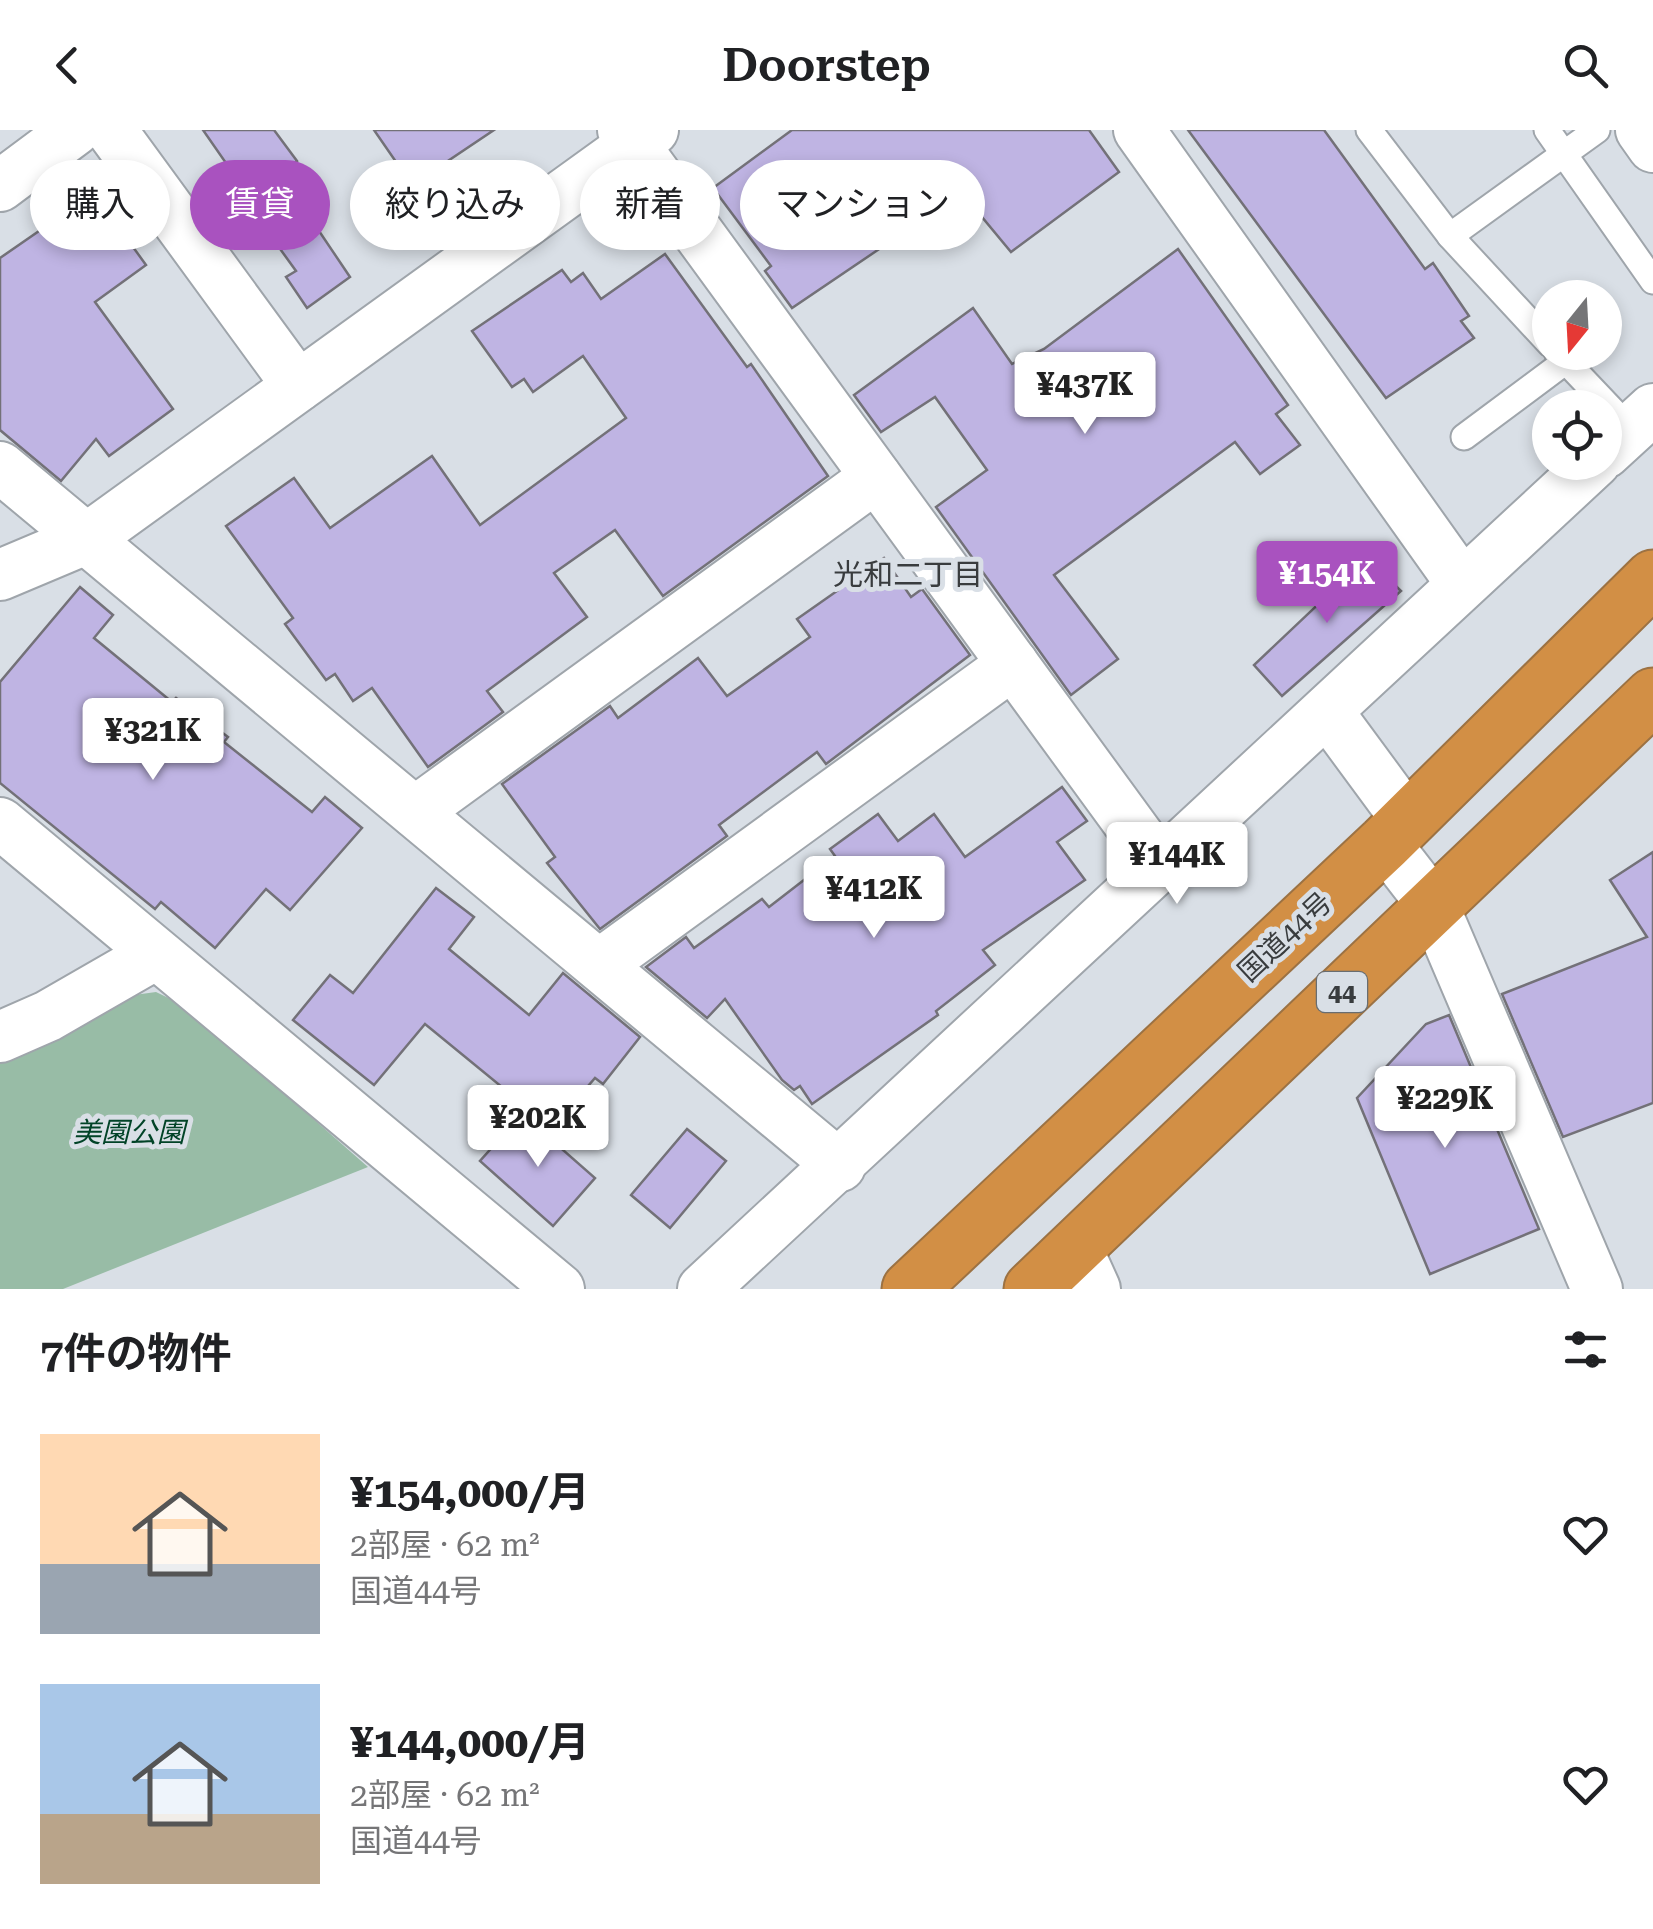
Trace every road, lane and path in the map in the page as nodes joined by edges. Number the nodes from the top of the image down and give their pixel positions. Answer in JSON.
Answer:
{"nodes":[{"id":1,"x":75,"y":130,"type":"edge"},
{"id":2,"x":111,"y":130,"type":"edge"},
{"id":3,"x":1139,"y":130,"type":"edge"},
{"id":4,"x":1368,"y":130,"type":"edge"},
{"id":5,"x":1547,"y":130,"type":"edge"},
{"id":6,"x":1596,"y":130,"type":"edge"},
{"id":7,"x":1641,"y":130,"type":"edge"},
{"id":8,"x":636,"y":135,"type":"edge"},
{"id":9,"x":1653,"y":147,"type":"edge"},
{"id":10,"x":1564,"y":155,"type":"junction"},
{"id":11,"x":0,"y":186,"type":"edge"},
{"id":12,"x":1450,"y":236,"type":"junction"},
{"id":13,"x":1653,"y":281,"type":"edge"},
{"id":14,"x":1532,"y":325,"type":"edge"},
{"id":15,"x":1539,"y":370,"type":"edge"},
{"id":16,"x":298,"y":386,"type":"junction"},
{"id":17,"x":1464,"y":436,"type":"dead end"},
{"id":18,"x":0,"y":467,"type":"edge"},
{"id":19,"x":876,"y":477,"type":"junction"},
{"id":20,"x":1576,"y":480,"type":"edge"},
{"id":21,"x":88,"y":538,"type":"junction"},
{"id":22,"x":0,"y":575,"type":"edge"},
{"id":23,"x":1653,"y":578,"type":"edge"},
{"id":24,"x":1462,"y":584,"type":"junction"},
{"id":25,"x":1013,"y":664,"type":"junction"},
{"id":26,"x":1653,"y":696,"type":"edge"},
{"id":27,"x":1327,"y":711,"type":"junction"},
{"id":28,"x":414,"y":812,"type":"junction"},
{"id":29,"x":0,"y":824,"type":"edge"},
{"id":30,"x":1397,"y":832,"type":"junction"},
{"id":31,"x":1162,"y":867,"type":"junction"},
{"id":32,"x":1433,"y":905,"type":"junction"},
{"id":33,"x":154,"y":956,"type":"junction"},
{"id":34,"x":599,"y":966,"type":"junction"},
{"id":35,"x":0,"y":1037,"type":"edge"},
{"id":36,"x":840,"y":1166,"type":"junction"},
{"id":37,"x":1086,"y":1268,"type":"edge"},
{"id":38,"x":558,"y":1289,"type":"edge"},
{"id":39,"x":703,"y":1289,"type":"edge"},
{"id":40,"x":910,"y":1289,"type":"edge"},
{"id":41,"x":1032,"y":1289,"type":"edge"},
{"id":42,"x":1597,"y":1289,"type":"edge"}],
"edges":[{"from":1,"to":11,"type":"street"},
{"from":2,"to":16,"type":"street"},
{"from":3,"to":24,"type":"street"},
{"from":4,"to":12,"type":"lane"},
{"from":5,"to":10,"type":"lane"},
{"from":6,"to":10,"type":"lane"},
{"from":7,"to":9,"type":"street"},
{"from":8,"to":16,"type":"street"},
{"from":8,"to":19,"type":"street"},
{"from":10,"to":12,"type":"lane"},
{"from":10,"to":13,"type":"lane"},
{"from":12,"to":14,"type":"lane"},
{"from":15,"to":17,"type":"lane"},
{"from":16,"to":21,"type":"street"},
{"from":18,"to":21,"type":"street"},
{"from":19,"to":25,"type":"street"},
{"from":19,"to":28,"type":"street"},
{"from":20,"to":24,"type":"street"},
{"from":21,"to":22,"type":"street"},
{"from":21,"to":28,"type":"street"},
{"from":23,"to":30,"type":"highway","name":"国道44号"},
{"from":24,"to":27,"type":"street"},
{"from":25,"to":31,"type":"street"},
{"from":25,"to":34,"type":"street"},
{"from":26,"to":32,"type":"highway","number":"44"},
{"from":27,"to":30,"type":"street"},
{"from":27,"to":31,"type":"street"},
{"from":28,"to":34,"type":"street"},
{"from":29,"to":33,"type":"street"},
{"from":30,"to":32,"type":"street"},
{"from":30,"to":40,"type":"highway","name":"国道44号"},
{"from":31,"to":36,"type":"street"},
{"from":32,"to":37,"type":"highway","number":"44"},
{"from":32,"to":42,"type":"street"},
{"from":33,"to":35,"type":"street"},
{"from":33,"to":38,"type":"street"},
{"from":34,"to":36,"type":"street"},
{"from":36,"to":39,"type":"street"},
{"from":37,"to":41,"type":"highway","number":"44"}]}
